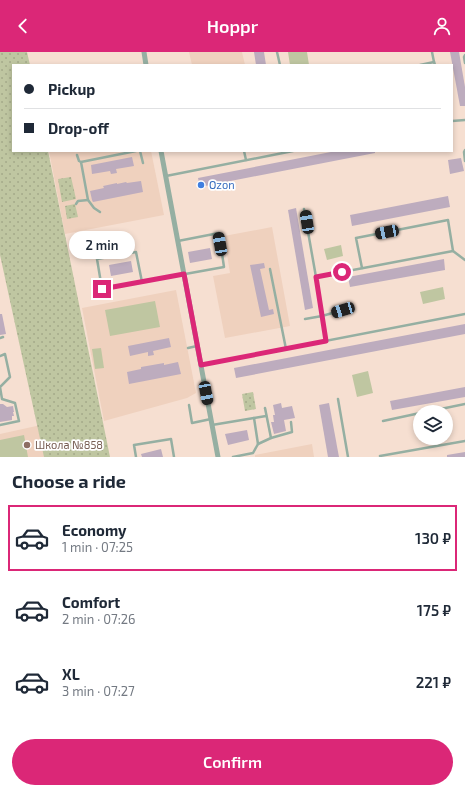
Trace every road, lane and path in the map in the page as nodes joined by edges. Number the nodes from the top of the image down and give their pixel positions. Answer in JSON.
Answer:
{"nodes":[{"id":1,"x":144,"y":52,"type":"edge"},
{"id":2,"x":277,"y":52,"type":"edge"},
{"id":3,"x":432,"y":52,"type":"edge"},
{"id":4,"x":465,"y":55,"type":"edge"},
{"id":5,"x":465,"y":63,"type":"edge"},
{"id":6,"x":146,"y":64,"type":"edge"},
{"id":7,"x":280,"y":64,"type":"edge"},
{"id":8,"x":435,"y":64,"type":"edge"},
{"id":9,"x":465,"y":120,"type":"edge"},
{"id":10,"x":453,"y":121,"type":"edge"},
{"id":11,"x":465,"y":150,"type":"edge"},
{"id":12,"x":131,"y":152,"type":"edge"},
{"id":13,"x":140,"y":152,"type":"edge"},
{"id":14,"x":161,"y":152,"type":"edge"},
{"id":15,"x":244,"y":152,"type":"edge"},
{"id":16,"x":288,"y":152,"type":"edge"},
{"id":17,"x":77,"y":155,"type":"dead end"},
{"id":18,"x":246,"y":160,"type":"junction"},
{"id":19,"x":465,"y":161,"type":"edge"},
{"id":20,"x":81,"y":162,"type":"junction"},
{"id":21,"x":143,"y":163,"type":"dead end"},
{"id":22,"x":166,"y":176,"type":"junction"},
{"id":23,"x":88,"y":200,"type":"junction"},
{"id":24,"x":76,"y":204,"type":"dead end"},
{"id":25,"x":304,"y":209,"type":"dead end"},
{"id":26,"x":100,"y":212,"type":"dead end"},
{"id":27,"x":178,"y":241,"type":"junction"},
{"id":28,"x":453,"y":251,"type":"junction"},
{"id":29,"x":465,"y":260,"type":"edge"},
{"id":30,"x":362,"y":268,"type":"junction"},
{"id":31,"x":270,"y":270,"type":"dead end"},
{"id":32,"x":184,"y":274,"type":"junction"},
{"id":33,"x":316,"y":277,"type":"junction"},
{"id":34,"x":142,"y":282,"type":"junction"},
{"id":35,"x":343,"y":310,"type":"dead end"},
{"id":36,"x":465,"y":314,"type":"edge"},
{"id":37,"x":322,"y":316,"type":"junction"},
{"id":38,"x":306,"y":320,"type":"dead end"},
{"id":39,"x":326,"y":341,"type":"junction"},
{"id":40,"x":197,"y":346,"type":"junction"},
{"id":41,"x":188,"y":348,"type":"dead end"},
{"id":42,"x":286,"y":349,"type":"junction"},
{"id":43,"x":0,"y":356,"type":"edge"},
{"id":44,"x":201,"y":365,"type":"junction"},
{"id":45,"x":338,"y":400,"type":"dead end"},
{"id":46,"x":465,"y":404,"type":"edge"},
{"id":47,"x":189,"y":405,"type":"dead end"},
{"id":48,"x":453,"y":406,"type":"edge"},
{"id":49,"x":265,"y":408,"type":"dead end"},
{"id":50,"x":413,"y":415,"type":"edge"},
{"id":51,"x":266,"y":416,"type":"junction"},
{"id":52,"x":254,"y":418,"type":"junction"},
{"id":53,"x":211,"y":419,"type":"junction"},
{"id":54,"x":383,"y":421,"type":"dead end"},
{"id":55,"x":291,"y":422,"type":"dead end"},
{"id":56,"x":0,"y":425,"type":"edge"},
{"id":57,"x":212,"y":425,"type":"junction"},
{"id":58,"x":270,"y":438,"type":"junction"},
{"id":59,"x":465,"y":441,"type":"edge"},
{"id":60,"x":258,"y":444,"type":"junction"},
{"id":61,"x":380,"y":456,"type":"edge"},
{"id":62,"x":136,"y":457,"type":"edge"},
{"id":63,"x":174,"y":457,"type":"edge"},
{"id":64,"x":218,"y":457,"type":"edge"},
{"id":65,"x":233,"y":457,"type":"edge"},
{"id":66,"x":348,"y":457,"type":"edge"}],
"edges":[{"from":1,"to":6,"type":"street"},
{"from":2,"to":7,"type":"lane"},
{"from":3,"to":8,"type":"lane"},
{"from":4,"to":5,"type":"lane"},
{"from":9,"to":10,"type":"lane"},
{"from":11,"to":19,"type":"lane"},
{"from":12,"to":20,"type":"lane"},
{"from":13,"to":21,"type":"lane"},
{"from":14,"to":22,"type":"street"},
{"from":15,"to":18,"type":"lane"},
{"from":16,"to":18,"type":"lane"},
{"from":17,"to":20,"type":"lane"},
{"from":18,"to":22,"type":"lane"},
{"from":20,"to":23,"type":"lane"},
{"from":22,"to":27,"type":"street"},
{"from":23,"to":24,"type":"lane"},
{"from":23,"to":26,"type":"lane"},
{"from":25,"to":33,"type":"lane"},
{"from":27,"to":32,"type":"street"},
{"from":27,"to":32,"type":"lane"},
{"from":28,"to":29,"type":"lane"},
{"from":28,"to":30,"type":"lane"},
{"from":28,"to":30,"type":"lane"},
{"from":30,"to":33,"type":"lane"},
{"from":31,"to":42,"type":"lane"},
{"from":32,"to":34,"type":"lane"},
{"from":32,"to":40,"type":"street"},
{"from":33,"to":37,"type":"lane"},
{"from":34,"to":34,"type":"lane"},
{"from":35,"to":37,"type":"lane"},
{"from":36,"to":39,"type":"lane"},
{"from":37,"to":38,"type":"lane"},
{"from":37,"to":39,"type":"lane"},
{"from":39,"to":42,"type":"lane"},
{"from":40,"to":41,"type":"lane"},
{"from":40,"to":44,"type":"street"},
{"from":42,"to":44,"type":"lane"},
{"from":43,"to":56,"type":"lane"},
{"from":44,"to":53,"type":"street"},
{"from":45,"to":66,"type":"lane"},
{"from":46,"to":48,"type":"lane"},
{"from":47,"to":53,"type":"lane"},
{"from":49,"to":51,"type":"lane"},
{"from":50,"to":54,"type":"lane"},
{"from":51,"to":52,"type":"lane"},
{"from":51,"to":58,"type":"lane"},
{"from":52,"to":57,"type":"lane"},
{"from":52,"to":60,"type":"lane"},
{"from":53,"to":57,"type":"street"},
{"from":55,"to":58,"type":"lane"},
{"from":57,"to":64,"type":"street"},
{"from":58,"to":60,"type":"lane"},
{"from":59,"to":61,"type":"lane"},
{"from":60,"to":65,"type":"lane"},
{"from":62,"to":63,"type":"lane"}]}
